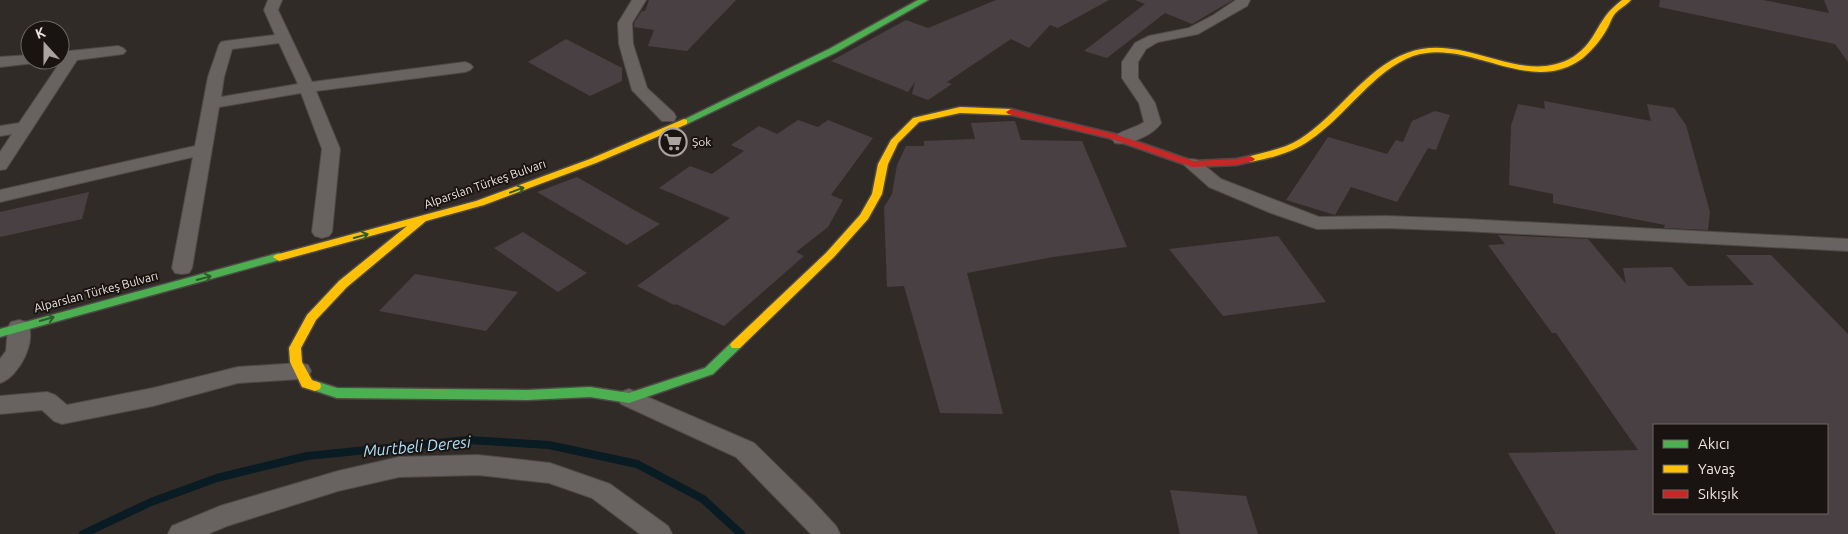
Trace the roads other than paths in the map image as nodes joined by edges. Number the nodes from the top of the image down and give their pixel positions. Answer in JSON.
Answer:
{"nodes":[{"id":1,"x":275,"y":0,"type":"edge"},
{"id":2,"x":639,"y":0,"type":"edge"},
{"id":3,"x":905,"y":0,"type":"edge"},
{"id":4,"x":924,"y":0,"type":"edge"},
{"id":5,"x":1243,"y":0,"type":"edge"},
{"id":6,"x":1627,"y":0,"type":"edge"},
{"id":7,"x":284,"y":38,"type":"junction"},
{"id":8,"x":118,"y":51,"type":"dead end"},
{"id":9,"x":70,"y":57,"type":"edge"},
{"id":10,"x":20,"y":61,"type":"edge"},
{"id":11,"x":0,"y":62,"type":"edge"},
{"id":12,"x":465,"y":67,"type":"dead end"},
{"id":13,"x":59,"y":70,"type":"edge"},
{"id":14,"x":307,"y":87,"type":"junction"},
{"id":15,"x":212,"y":103,"type":"junction"},
{"id":16,"x":668,"y":117,"type":"junction"},
{"id":17,"x":26,"y":127,"type":"junction"},
{"id":18,"x":0,"y":130,"type":"edge"},
{"id":19,"x":1121,"y":139,"type":"junction"},
{"id":20,"x":611,"y":140,"type":"dead end"},
{"id":21,"x":204,"y":149,"type":"junction"},
{"id":22,"x":1192,"y":164,"type":"junction"},
{"id":23,"x":0,"y":165,"type":"edge"},
{"id":24,"x":0,"y":196,"type":"edge"},
{"id":25,"x":446,"y":200,"type":"dead end"},
{"id":26,"x":370,"y":220,"type":"dead end"},
{"id":27,"x":421,"y":220,"type":"junction"},
{"id":28,"x":323,"y":232,"type":"dead end"},
{"id":29,"x":1848,"y":245,"type":"edge"},
{"id":30,"x":182,"y":268,"type":"dead end"},
{"id":31,"x":9,"y":330,"type":"edge"},
{"id":32,"x":300,"y":371,"type":"junction"},
{"id":33,"x":0,"y":375,"type":"edge"},
{"id":34,"x":629,"y":398,"type":"junction"},
{"id":35,"x":0,"y":405,"type":"edge"},
{"id":36,"x":219,"y":526,"type":"edge"},
{"id":37,"x":181,"y":534,"type":"edge"},
{"id":38,"x":659,"y":534,"type":"edge"},
{"id":39,"x":827,"y":534,"type":"edge"}],
"edges":[{"from":1,"to":7,"type":"street"},
{"from":2,"to":16,"type":"street"},
{"from":3,"to":16,"type":"street"},
{"from":27,"to":4,"type":"street","name":"Alparslan Türkeş Bulvarı","one_way":true},
{"from":5,"to":19,"type":"street"},
{"from":6,"to":22,"type":"street"},
{"from":7,"to":14,"type":"street"},
{"from":7,"to":15,"type":"street"},
{"from":8,"to":9,"type":"street"},
{"from":10,"to":11,"type":"street"},
{"from":12,"to":14,"type":"street"},
{"from":13,"to":17,"type":"street"},
{"from":14,"to":15,"type":"street"},
{"from":14,"to":28,"type":"street"},
{"from":15,"to":21,"type":"street"},
{"from":16,"to":20,"type":"street"},
{"from":17,"to":18,"type":"street"},
{"from":17,"to":23,"type":"street"},
{"from":19,"to":22,"type":"street"},
{"from":19,"to":34,"type":"street"},
{"from":21,"to":24,"type":"street"},
{"from":21,"to":30,"type":"street"},
{"from":22,"to":29,"type":"street"},
{"from":25,"to":26,"type":"street","name":"Alparslan Türkeş Bulvarı"},
{"from":31,"to":27,"type":"street","name":"Alparslan Türkeş Bulvarı","one_way":true},
{"from":27,"to":32,"type":"street"},
{"from":31,"to":33,"type":"street"},
{"from":32,"to":34,"type":"street"},
{"from":32,"to":35,"type":"street"},
{"from":34,"to":39,"type":"street"},
{"from":36,"to":37,"type":"street"},
{"from":36,"to":38,"type":"street"}]}
